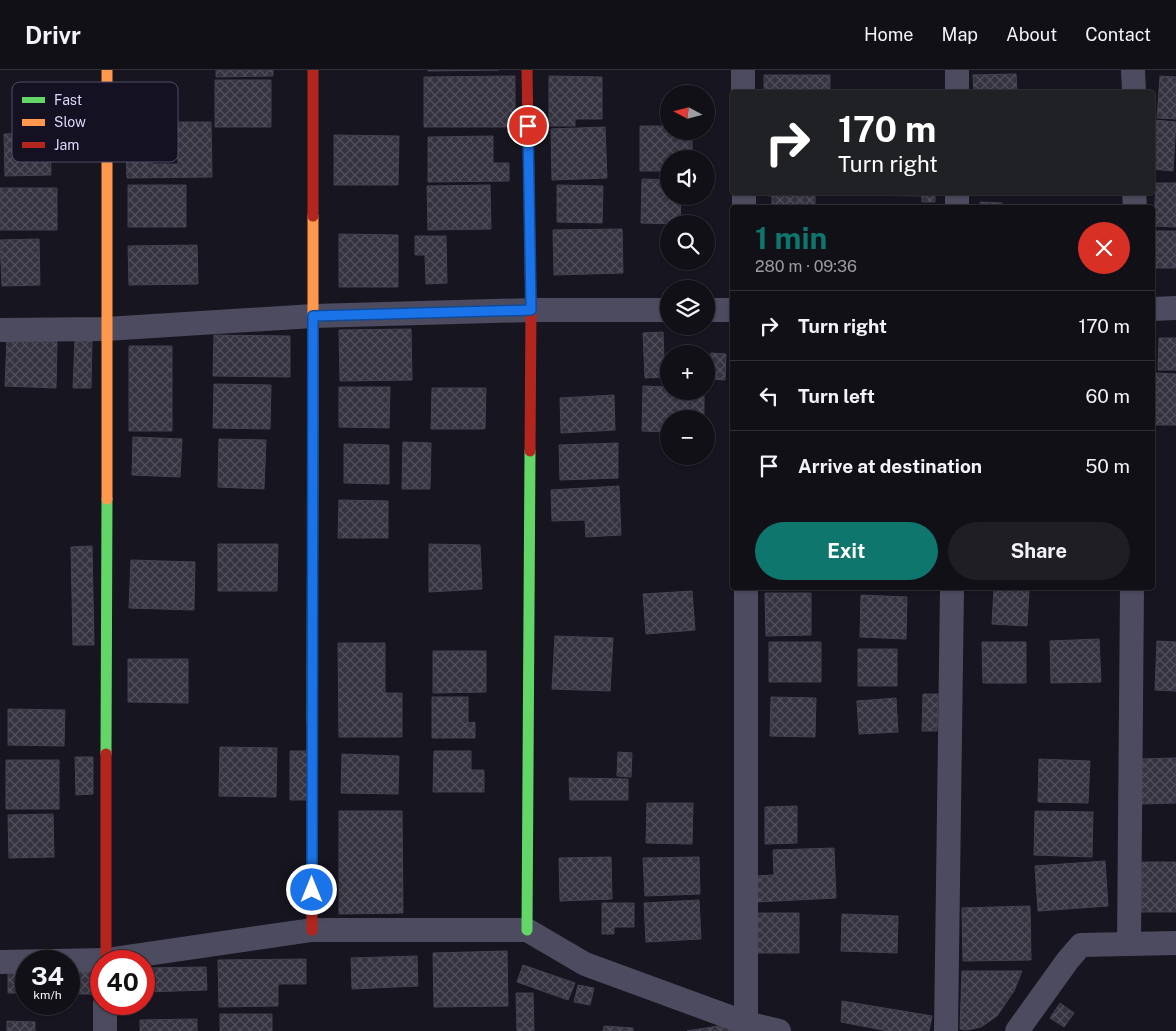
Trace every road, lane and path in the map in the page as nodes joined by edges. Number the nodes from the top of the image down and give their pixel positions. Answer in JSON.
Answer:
{"nodes":[{"id":1,"x":313,"y":70,"type":"edge"},
{"id":2,"x":527,"y":70,"type":"edge"},
{"id":3,"x":743,"y":70,"type":"edge"},
{"id":4,"x":957,"y":70,"type":"edge"},
{"id":5,"x":1133,"y":70,"type":"edge"},
{"id":6,"x":743,"y":90,"type":"edge"},
{"id":7,"x":957,"y":90,"type":"edge"},
{"id":8,"x":1134,"y":90,"type":"edge"},
{"id":9,"x":107,"y":162,"type":"edge"},
{"id":10,"x":1176,"y":308,"type":"edge"},
{"id":11,"x":1155,"y":309,"type":"edge"},
{"id":12,"x":531,"y":310,"type":"junction"},
{"id":13,"x":660,"y":310,"type":"edge"},
{"id":14,"x":715,"y":310,"type":"edge"},
{"id":15,"x":730,"y":310,"type":"edge"},
{"id":16,"x":313,"y":316,"type":"junction"},
{"id":17,"x":106,"y":329,"type":"junction"},
{"id":18,"x":0,"y":330,"type":"edge"},
{"id":19,"x":746,"y":590,"type":"edge"},
{"id":20,"x":952,"y":590,"type":"edge"},
{"id":21,"x":1132,"y":590,"type":"edge"},
{"id":22,"x":312,"y":930,"type":"junction"},
{"id":23,"x":527,"y":930,"type":"junction"},
{"id":24,"x":1176,"y":943,"type":"edge"},
{"id":25,"x":1128,"y":944,"type":"junction"},
{"id":26,"x":106,"y":950,"type":"edge"},
{"id":27,"x":155,"y":953,"type":"edge"},
{"id":28,"x":90,"y":960,"type":"edge"},
{"id":29,"x":0,"y":962,"type":"edge"},
{"id":30,"x":105,"y":1015,"type":"edge"},
{"id":31,"x":746,"y":1023,"type":"junction"},
{"id":32,"x":105,"y":1031,"type":"edge"},
{"id":33,"x":779,"y":1031,"type":"edge"},
{"id":34,"x":946,"y":1031,"type":"edge"},
{"id":35,"x":1018,"y":1031,"type":"edge"}],
"edges":[{"from":1,"to":16,"type":"street"},
{"from":2,"to":12,"type":"street"},
{"from":3,"to":6,"type":"street"},
{"from":4,"to":7,"type":"street"},
{"from":5,"to":8,"type":"street"},
{"from":9,"to":17,"type":"street"},
{"from":10,"to":11,"type":"street"},
{"from":12,"to":13,"type":"street"},
{"from":12,"to":16,"type":"street"},
{"from":12,"to":23,"type":"street"},
{"from":14,"to":15,"type":"street"},
{"from":16,"to":17,"type":"street"},
{"from":16,"to":22,"type":"street"},
{"from":17,"to":18,"type":"street"},
{"from":17,"to":26,"type":"street"},
{"from":19,"to":31,"type":"street"},
{"from":20,"to":34,"type":"street"},
{"from":21,"to":25,"type":"street"},
{"from":22,"to":23,"type":"street"},
{"from":22,"to":27,"type":"street"},
{"from":23,"to":31,"type":"street"},
{"from":24,"to":25,"type":"street"},
{"from":25,"to":35,"type":"street"},
{"from":28,"to":29,"type":"street"},
{"from":30,"to":32,"type":"street"},
{"from":31,"to":33,"type":"street"}]}
